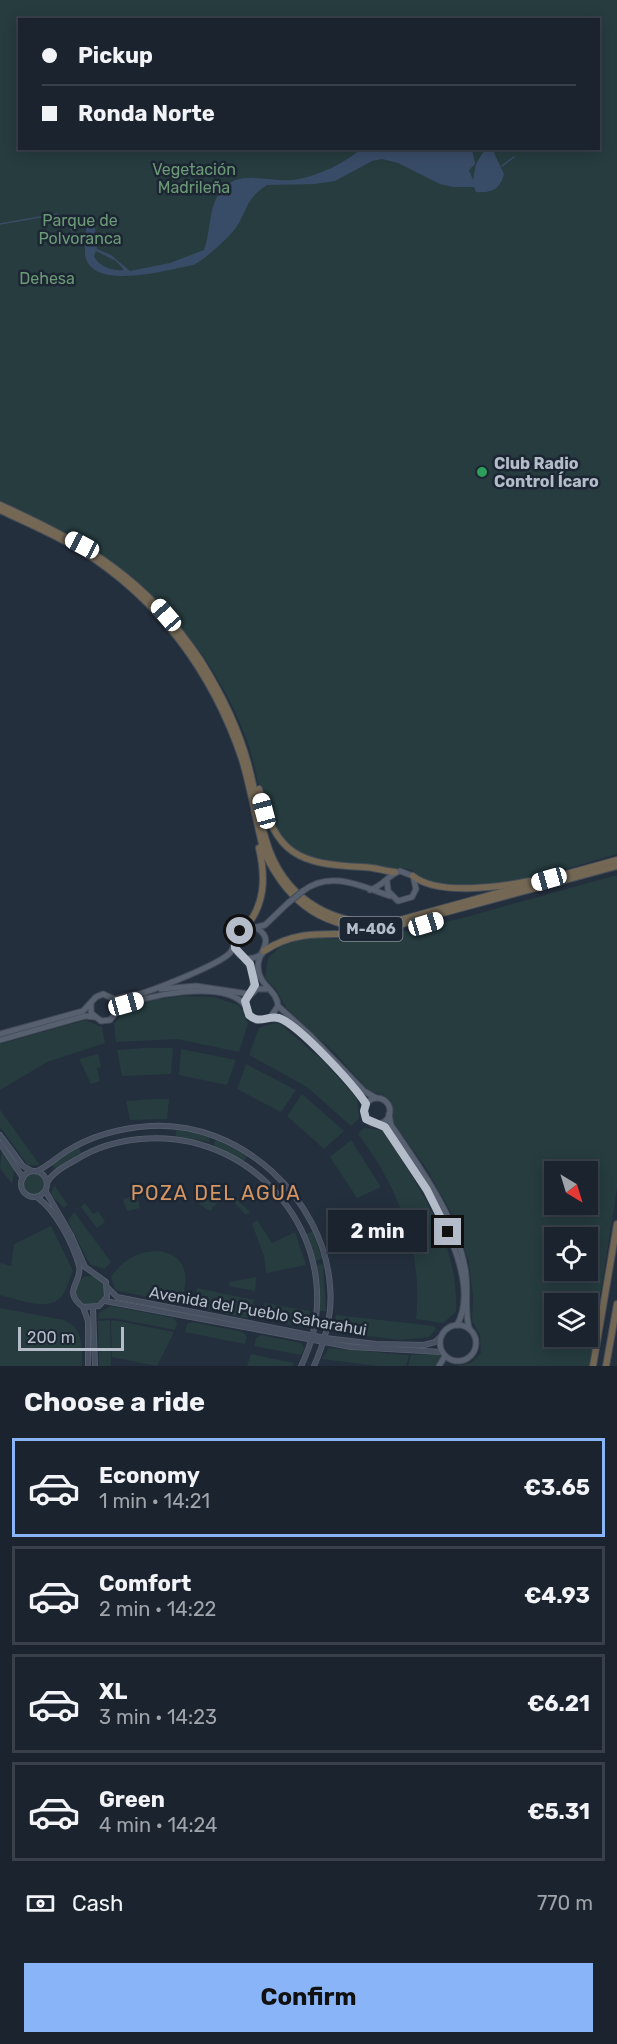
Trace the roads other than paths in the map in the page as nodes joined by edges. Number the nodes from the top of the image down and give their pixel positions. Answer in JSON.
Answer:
{"nodes":[{"id":1,"x":0,"y":505,"type":"edge"},
{"id":2,"x":0,"y":510,"type":"edge"},
{"id":3,"x":219,"y":691,"type":"junction"},
{"id":4,"x":252,"y":801,"type":"junction"},
{"id":5,"x":617,"y":860,"type":"edge"},
{"id":6,"x":617,"y":866,"type":"edge"},
{"id":7,"x":589,"y":867,"type":"junction"},
{"id":8,"x":395,"y":872,"type":"junction"},
{"id":9,"x":413,"y":876,"type":"junction"},
{"id":10,"x":387,"y":881,"type":"junction"},
{"id":11,"x":558,"y":883,"type":"junction"},
{"id":12,"x":370,"y":890,"type":"junction"},
{"id":13,"x":390,"y":896,"type":"junction"},
{"id":14,"x":273,"y":918,"type":"junction"},
{"id":15,"x":256,"y":928,"type":"junction"},
{"id":16,"x":243,"y":929,"type":"junction"},
{"id":17,"x":266,"y":939,"type":"junction"},
{"id":18,"x":234,"y":944,"type":"junction"},
{"id":19,"x":263,"y":952,"type":"junction"},
{"id":20,"x":246,"y":958,"type":"junction"},
{"id":21,"x":266,"y":989,"type":"junction"},
{"id":22,"x":142,"y":993,"type":"junction"},
{"id":23,"x":251,"y":993,"type":"junction"},
{"id":24,"x":114,"y":999,"type":"junction"},
{"id":25,"x":91,"y":1004,"type":"junction"},
{"id":26,"x":245,"y":1005,"type":"junction"},
{"id":27,"x":278,"y":1006,"type":"junction"},
{"id":28,"x":118,"y":1008,"type":"junction"},
{"id":29,"x":94,"y":1017,"type":"junction"},
{"id":30,"x":270,"y":1018,"type":"junction"},
{"id":31,"x":0,"y":1034,"type":"edge"},
{"id":32,"x":0,"y":1040,"type":"edge"},
{"id":33,"x":376,"y":1098,"type":"junction"},
{"id":34,"x":366,"y":1104,"type":"junction"},
{"id":35,"x":389,"y":1114,"type":"junction"},
{"id":36,"x":379,"y":1124,"type":"junction"},
{"id":37,"x":0,"y":1135,"type":"edge"},
{"id":38,"x":0,"y":1143,"type":"edge"},
{"id":39,"x":35,"y":1171,"type":"junction"},
{"id":40,"x":23,"y":1178,"type":"junction"},
{"id":41,"x":48,"y":1183,"type":"junction"},
{"id":42,"x":46,"y":1192,"type":"junction"},
{"id":43,"x":38,"y":1197,"type":"junction"},
{"id":44,"x":617,"y":1224,"type":"edge"},
{"id":45,"x":93,"y":1273,"type":"junction"},
{"id":46,"x":79,"y":1275,"type":"junction"},
{"id":47,"x":108,"y":1288,"type":"junction"},
{"id":48,"x":105,"y":1301,"type":"junction"},
{"id":49,"x":617,"y":1304,"type":"edge"},
{"id":50,"x":83,"y":1307,"type":"junction"},
{"id":51,"x":93,"y":1308,"type":"junction"},
{"id":52,"x":457,"y":1325,"type":"junction"},
{"id":53,"x":469,"y":1328,"type":"junction"},
{"id":54,"x":441,"y":1336,"type":"junction"},
{"id":55,"x":312,"y":1338,"type":"junction"},
{"id":56,"x":325,"y":1340,"type":"junction"},
{"id":57,"x":443,"y":1354,"type":"junction"},
{"id":58,"x":456,"y":1362,"type":"junction"},
{"id":59,"x":88,"y":1366,"type":"edge"},
{"id":60,"x":94,"y":1366,"type":"edge"},
{"id":61,"x":301,"y":1366,"type":"edge"},
{"id":62,"x":314,"y":1366,"type":"edge"},
{"id":63,"x":439,"y":1366,"type":"edge"},
{"id":64,"x":448,"y":1366,"type":"edge"},
{"id":65,"x":593,"y":1366,"type":"edge"},
{"id":66,"x":606,"y":1366,"type":"edge"}],
"edges":[{"from":1,"to":3,"type":"highway","number":"M-406"},
{"from":2,"to":4,"type":"highway","number":"M-406"},
{"from":3,"to":7,"type":"highway","number":"M-406"},
{"from":3,"to":8,"type":"highway","number":"M-406"},
{"from":4,"to":11,"type":"highway","number":"M-406"},
{"from":4,"to":16,"type":"highway","number":"M-406"},
{"from":5,"to":7,"type":"highway","number":"M-406"},
{"from":6,"to":11,"type":"highway","number":"M-406"},
{"from":7,"to":9,"type":"highway"},
{"from":8,"to":9,"type":"main road"},
{"from":8,"to":10,"type":"main road"},
{"from":9,"to":13,"type":"main road"},
{"from":10,"to":12,"type":"main road"},
{"from":10,"to":13,"type":"main road"},
{"from":11,"to":19,"type":"highway"},
{"from":12,"to":13,"type":"main road"},
{"from":12,"to":14,"type":"main road","bridge":true},
{"from":14,"to":15,"type":"main road"},
{"from":14,"to":17,"type":"main road"},
{"from":15,"to":16,"type":"main road"},
{"from":15,"to":17,"type":"main road"},
{"from":16,"to":18,"type":"main road"},
{"from":17,"to":19,"type":"main road"},
{"from":18,"to":20,"type":"main road"},
{"from":18,"to":22,"type":"main road"},
{"from":19,"to":20,"type":"main road"},
{"from":19,"to":21,"type":"main road"},
{"from":20,"to":23,"type":"main road"},
{"from":21,"to":23,"type":"main road"},
{"from":21,"to":27,"type":"main road"},
{"from":22,"to":23,"type":"main road"},
{"from":22,"to":24,"type":"main road"},
{"from":23,"to":26,"type":"main road"},
{"from":24,"to":25,"type":"main road"},
{"from":24,"to":28,"type":"main road"},
{"from":25,"to":29,"type":"main road"},
{"from":25,"to":31,"type":"main road"},
{"from":26,"to":28,"type":"main road"},
{"from":26,"to":30,"type":"main road"},
{"from":27,"to":30,"type":"main road"},
{"from":27,"to":33,"type":"main road"},
{"from":28,"to":29,"type":"main road"},
{"from":29,"to":32,"type":"main road"},
{"from":30,"to":34,"type":"main road"},
{"from":33,"to":34,"type":"main road"},
{"from":33,"to":35,"type":"main road"},
{"from":34,"to":36,"type":"main road"},
{"from":35,"to":36,"type":"main road"},
{"from":35,"to":53,"type":"main road"},
{"from":36,"to":52,"type":"main road"},
{"from":37,"to":39,"type":"main road"},
{"from":38,"to":40,"type":"main road"},
{"from":39,"to":40,"type":"main road"},
{"from":39,"to":41,"type":"main road"},
{"from":39,"to":56,"type":"main road"},
{"from":40,"to":43,"type":"main road"},
{"from":41,"to":42,"type":"main road"},
{"from":41,"to":55,"type":"main road"},
{"from":42,"to":43,"type":"main road"},
{"from":42,"to":45,"type":"main road"},
{"from":43,"to":46,"type":"main road"},
{"from":44,"to":65,"type":"highway"},
{"from":45,"to":46,"type":"main road"},
{"from":45,"to":47,"type":"main road"},
{"from":46,"to":50,"type":"main road"},
{"from":47,"to":48,"type":"main road"},
{"from":47,"to":55,"type":"main road","name":"Avenida del Pueblo Saharahui"},
{"from":48,"to":51,"type":"main road"},
{"from":48,"to":55,"type":"main road","name":"Avenida del Pueblo Saharahui"},
{"from":49,"to":66,"type":"highway"},
{"from":50,"to":51,"type":"main road"},
{"from":50,"to":59,"type":"main road"},
{"from":51,"to":60,"type":"main road"},
{"from":52,"to":53,"type":"main road"},
{"from":52,"to":54,"type":"main road"},
{"from":53,"to":58,"type":"main road"},
{"from":54,"to":56,"type":"main road","name":"Avenida del Pueblo Saharahui"},
{"from":54,"to":57,"type":"main road"},
{"from":55,"to":56,"type":"main road","name":"Avenida del Pueblo Saharahui"},
{"from":55,"to":61,"type":"main road"},
{"from":56,"to":57,"type":"main road","name":"Avenida del Pueblo Saharahui"},
{"from":56,"to":62,"type":"main road"},
{"from":57,"to":58,"type":"main road"},
{"from":57,"to":63,"type":"main road"},
{"from":58,"to":64,"type":"main road"}]}
